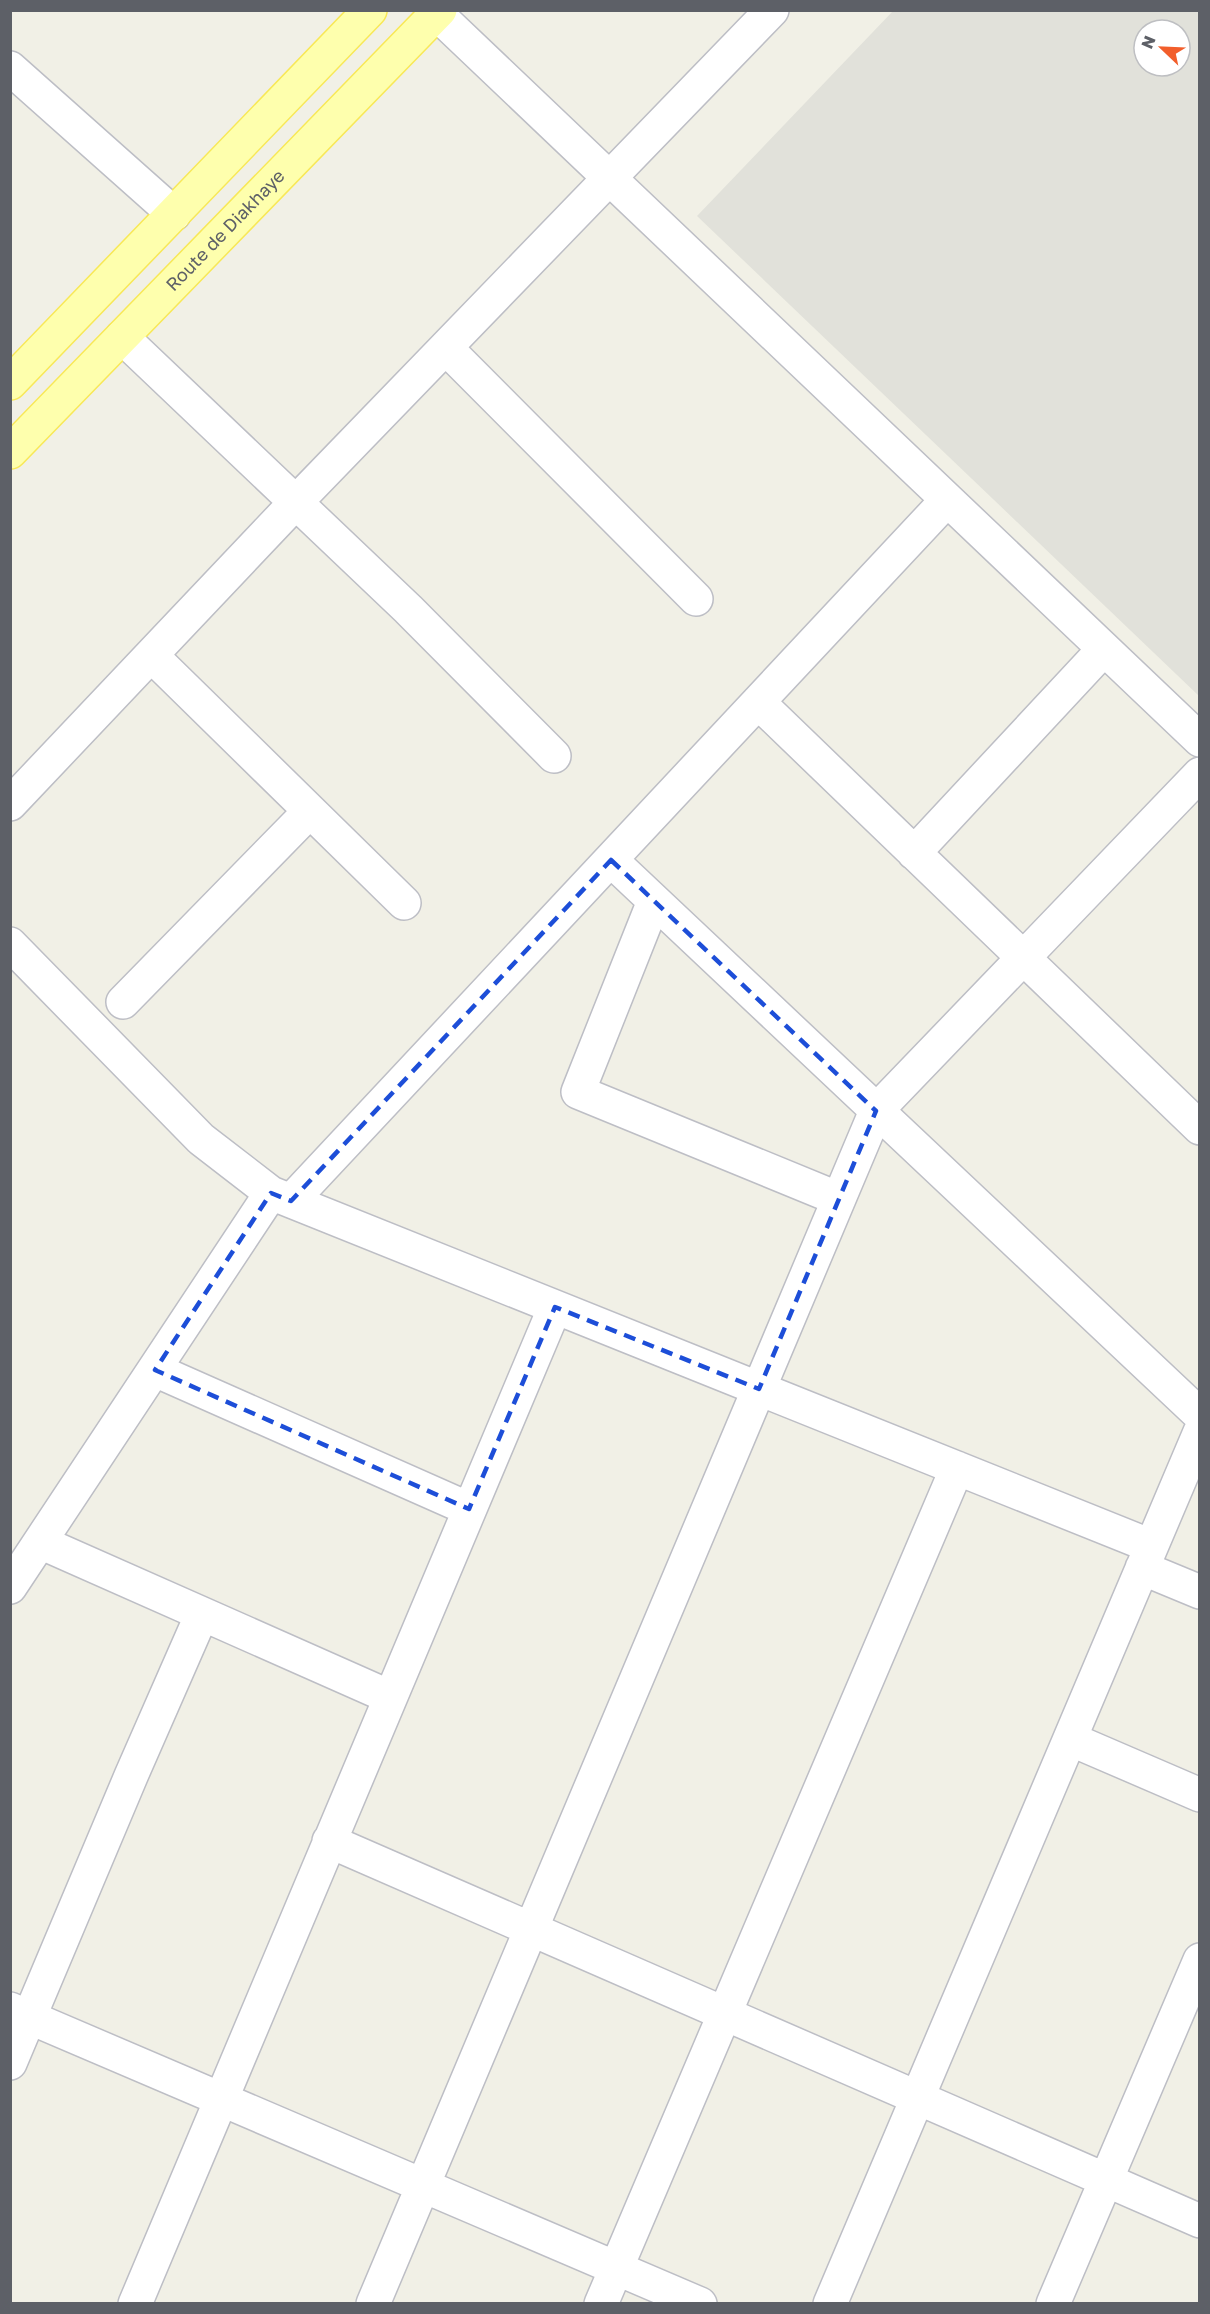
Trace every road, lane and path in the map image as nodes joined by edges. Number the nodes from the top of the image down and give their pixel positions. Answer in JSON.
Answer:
{"nodes":[{"id":1,"x":370,"y":10,"type":"edge"},
{"id":2,"x":772,"y":10,"type":"edge"},
{"id":3,"x":438,"y":12,"type":"edge"},
{"id":4,"x":10,"y":68,"type":"edge"},
{"id":5,"x":610,"y":179,"type":"junction"},
{"id":6,"x":174,"y":214,"type":"junction"},
{"id":7,"x":122,"y":337,"type":"junction"},
{"id":8,"x":446,"y":348,"type":"junction"},
{"id":9,"x":10,"y":383,"type":"edge"},
{"id":10,"x":10,"y":452,"type":"edge"},
{"id":11,"x":947,"y":500,"type":"junction"},
{"id":12,"x":296,"y":502,"type":"junction"},
{"id":13,"x":696,"y":599,"type":"dead end"},
{"id":14,"x":1104,"y":649,"type":"junction"},
{"id":15,"x":152,"y":656,"type":"junction"},
{"id":16,"x":758,"y":702,"type":"junction"},
{"id":17,"x":1200,"y":740,"type":"edge"},
{"id":18,"x":554,"y":756,"type":"dead end"},
{"id":19,"x":1200,"y":774,"type":"edge"},
{"id":20,"x":10,"y":804,"type":"edge"},
{"id":21,"x":310,"y":811,"type":"junction"},
{"id":22,"x":914,"y":853,"type":"junction"},
{"id":23,"x":611,"y":860,"type":"junction"},
{"id":24,"x":654,"y":901,"type":"junction"},
{"id":25,"x":404,"y":903,"type":"dead end"},
{"id":26,"x":10,"y":944,"type":"edge"},
{"id":27,"x":1022,"y":956,"type":"junction"},
{"id":28,"x":123,"y":1002,"type":"dead end"},
{"id":29,"x":876,"y":1111,"type":"junction"},
{"id":30,"x":1200,"y":1128,"type":"edge"},
{"id":31,"x":281,"y":1197,"type":"junction"},
{"id":32,"x":839,"y":1199,"type":"junction"},
{"id":33,"x":555,"y":1306,"type":"junction"},
{"id":34,"x":154,"y":1370,"type":"junction"},
{"id":35,"x":759,"y":1389,"type":"junction"},
{"id":36,"x":1200,"y":1415,"type":"edge"},
{"id":37,"x":1200,"y":1432,"type":"edge"},
{"id":38,"x":957,"y":1468,"type":"junction"},
{"id":39,"x":470,"y":1509,"type":"junction"},
{"id":40,"x":40,"y":1542,"type":"junction"},
{"id":41,"x":1147,"y":1557,"type":"junction"},
{"id":42,"x":10,"y":1587,"type":"edge"},
{"id":43,"x":1200,"y":1592,"type":"edge"},
{"id":44,"x":202,"y":1614,"type":"junction"},
{"id":45,"x":390,"y":1697,"type":"junction"},
{"id":46,"x":1070,"y":1738,"type":"junction"},
{"id":47,"x":1200,"y":1795,"type":"edge"},
{"id":48,"x":329,"y":1841,"type":"junction"},
{"id":49,"x":531,"y":1929,"type":"junction"},
{"id":50,"x":1200,"y":1960,"type":"edge"},
{"id":51,"x":20,"y":2013,"type":"edge"},
{"id":52,"x":725,"y":2014,"type":"junction"},
{"id":53,"x":10,"y":2063,"type":"edge"},
{"id":54,"x":917,"y":2098,"type":"junction"},
{"id":55,"x":221,"y":2099,"type":"junction"},
{"id":56,"x":1105,"y":2180,"type":"junction"},
{"id":57,"x":423,"y":2185,"type":"junction"},
{"id":58,"x":1200,"y":2221,"type":"edge"},
{"id":59,"x":616,"y":2268,"type":"junction"},
{"id":60,"x":135,"y":2304,"type":"edge"},
{"id":61,"x":373,"y":2304,"type":"edge"},
{"id":62,"x":601,"y":2304,"type":"edge"},
{"id":63,"x":700,"y":2304,"type":"edge"},
{"id":64,"x":830,"y":2304,"type":"edge"},
{"id":65,"x":1053,"y":2304,"type":"edge"}],
"edges":[{"from":1,"to":6,"type":"main road"},
{"from":2,"to":5,"type":"street"},
{"from":3,"to":5,"type":"street"},
{"from":3,"to":7,"type":"main road","name":"Route de Diakhaye"},
{"from":4,"to":6,"type":"street"},
{"from":5,"to":8,"type":"street"},
{"from":5,"to":11,"type":"street"},
{"from":6,"to":9,"type":"main road"},
{"from":7,"to":10,"type":"main road","name":"Route de Diakhaye"},
{"from":7,"to":12,"type":"street"},
{"from":8,"to":12,"type":"street"},
{"from":8,"to":13,"type":"street"},
{"from":11,"to":14,"type":"street"},
{"from":11,"to":16,"type":"street"},
{"from":12,"to":15,"type":"street"},
{"from":12,"to":18,"type":"street"},
{"from":14,"to":17,"type":"street"},
{"from":14,"to":22,"type":"street"},
{"from":15,"to":20,"type":"street"},
{"from":15,"to":21,"type":"street"},
{"from":16,"to":22,"type":"street"},
{"from":16,"to":23,"type":"street"},
{"from":19,"to":27,"type":"street"},
{"from":21,"to":25,"type":"street"},
{"from":21,"to":28,"type":"street"},
{"from":22,"to":27,"type":"street"},
{"from":23,"to":24,"type":"street"},
{"from":23,"to":31,"type":"street"},
{"from":24,"to":29,"type":"street"},
{"from":24,"to":32,"type":"street"},
{"from":26,"to":31,"type":"street"},
{"from":27,"to":29,"type":"street"},
{"from":27,"to":30,"type":"street"},
{"from":29,"to":32,"type":"street"},
{"from":29,"to":36,"type":"street"},
{"from":31,"to":33,"type":"street"},
{"from":31,"to":34,"type":"street"},
{"from":32,"to":35,"type":"street"},
{"from":33,"to":35,"type":"street"},
{"from":33,"to":39,"type":"street"},
{"from":34,"to":39,"type":"street"},
{"from":34,"to":40,"type":"street"},
{"from":35,"to":38,"type":"street"},
{"from":35,"to":49,"type":"street"},
{"from":37,"to":41,"type":"street"},
{"from":38,"to":41,"type":"street"},
{"from":38,"to":52,"type":"street"},
{"from":39,"to":45,"type":"street"},
{"from":40,"to":42,"type":"street"},
{"from":40,"to":44,"type":"street"},
{"from":41,"to":43,"type":"street"},
{"from":41,"to":46,"type":"street"},
{"from":44,"to":45,"type":"street"},
{"from":44,"to":51,"type":"street"},
{"from":45,"to":48,"type":"street"},
{"from":46,"to":47,"type":"street"},
{"from":46,"to":54,"type":"street"},
{"from":48,"to":49,"type":"street"},
{"from":48,"to":55,"type":"street"},
{"from":49,"to":52,"type":"street"},
{"from":49,"to":57,"type":"street"},
{"from":50,"to":56,"type":"street"},
{"from":51,"to":53,"type":"street"},
{"from":51,"to":55,"type":"street"},
{"from":52,"to":54,"type":"street"},
{"from":52,"to":59,"type":"street"},
{"from":54,"to":56,"type":"street"},
{"from":54,"to":64,"type":"street"},
{"from":55,"to":57,"type":"street"},
{"from":55,"to":60,"type":"street"},
{"from":56,"to":58,"type":"street"},
{"from":56,"to":65,"type":"street"},
{"from":57,"to":59,"type":"street"},
{"from":57,"to":61,"type":"street"},
{"from":59,"to":62,"type":"street"},
{"from":59,"to":63,"type":"street"}]}
